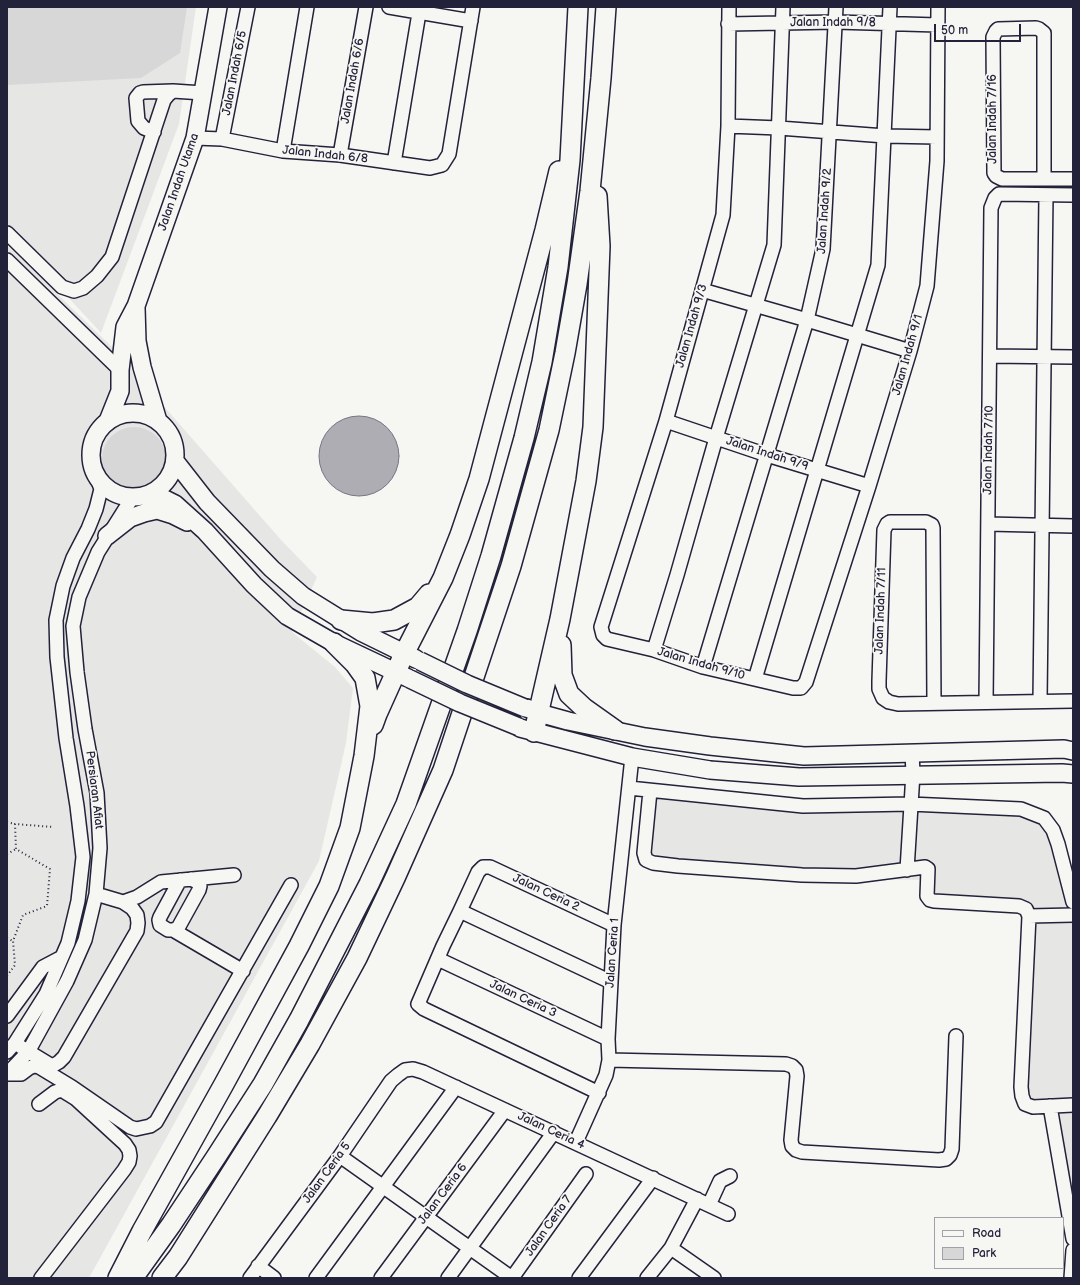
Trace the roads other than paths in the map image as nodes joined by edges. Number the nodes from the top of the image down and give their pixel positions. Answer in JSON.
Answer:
{"nodes":[{"id":1,"x":218,"y":7,"type":"edge"},
{"id":2,"x":248,"y":7,"type":"edge"},
{"id":3,"x":307,"y":7,"type":"edge"},
{"id":4,"x":366,"y":7,"type":"edge"},
{"id":5,"x":388,"y":7,"type":"edge"},
{"id":6,"x":473,"y":7,"type":"edge"},
{"id":7,"x":578,"y":7,"type":"edge"},
{"id":8,"x":606,"y":7,"type":"edge"},
{"id":9,"x":729,"y":7,"type":"edge"},
{"id":10,"x":783,"y":7,"type":"edge"},
{"id":11,"x":836,"y":7,"type":"edge"},
{"id":12,"x":890,"y":7,"type":"edge"},
{"id":13,"x":938,"y":7,"type":"edge"},
{"id":14,"x":420,"y":10,"type":"edge"},
{"id":15,"x":471,"y":21,"type":"junction"},
{"id":16,"x":836,"y":22,"type":"junction"},
{"id":17,"x":783,"y":23,"type":"junction"},
{"id":18,"x":728,"y":24,"type":"junction"},
{"id":19,"x":890,"y":24,"type":"junction"},
{"id":20,"x":938,"y":25,"type":"junction"},
{"id":21,"x":173,"y":91,"type":"junction"},
{"id":22,"x":203,"y":93,"type":"junction"},
{"id":23,"x":728,"y":126,"type":"junction"},
{"id":24,"x":779,"y":128,"type":"junction"},
{"id":25,"x":571,"y":131,"type":"junction"},
{"id":26,"x":154,"y":132,"type":"junction"},
{"id":27,"x":830,"y":132,"type":"junction"},
{"id":28,"x":885,"y":136,"type":"junction"},
{"id":29,"x":937,"y":137,"type":"junction"},
{"id":30,"x":195,"y":138,"type":"junction"},
{"id":31,"x":222,"y":139,"type":"junction"},
{"id":32,"x":283,"y":151,"type":"junction"},
{"id":33,"x":594,"y":152,"type":"junction"},
{"id":34,"x":340,"y":155,"type":"junction"},
{"id":35,"x":394,"y":163,"type":"junction"},
{"id":36,"x":1044,"y":178,"type":"junction"},
{"id":37,"x":1073,"y":179,"type":"edge"},
{"id":38,"x":1046,"y":195,"type":"junction"},
{"id":39,"x":1073,"y":195,"type":"edge"},
{"id":40,"x":7,"y":233,"type":"edge"},
{"id":41,"x":7,"y":260,"type":"edge"},
{"id":42,"x":702,"y":290,"type":"junction"},
{"id":43,"x":756,"y":305,"type":"junction"},
{"id":44,"x":136,"y":306,"type":"junction"},
{"id":45,"x":807,"y":320,"type":"junction"},
{"id":46,"x":858,"y":335,"type":"junction"},
{"id":47,"x":910,"y":351,"type":"junction"},
{"id":48,"x":990,"y":356,"type":"junction"},
{"id":49,"x":1044,"y":357,"type":"junction"},
{"id":50,"x":1073,"y":357,"type":"edge"},
{"id":51,"x":120,"y":370,"type":"junction"},
{"id":52,"x":108,"y":421,"type":"junction"},
{"id":53,"x":158,"y":421,"type":"junction"},
{"id":54,"x":666,"y":421,"type":"junction"},
{"id":55,"x":716,"y":438,"type":"junction"},
{"id":56,"x":767,"y":455,"type":"junction"},
{"id":57,"x":175,"y":461,"type":"junction"},
{"id":58,"x":817,"y":470,"type":"junction"},
{"id":59,"x":97,"y":478,"type":"junction"},
{"id":60,"x":869,"y":486,"type":"junction"},
{"id":61,"x":139,"y":497,"type":"junction"},
{"id":62,"x":988,"y":524,"type":"junction"},
{"id":63,"x":1043,"y":526,"type":"junction"},
{"id":64,"x":1073,"y":526,"type":"edge"},
{"id":65,"x":205,"y":531,"type":"junction"},
{"id":66,"x":107,"y":536,"type":"junction"},
{"id":67,"x":443,"y":578,"type":"junction"},
{"id":68,"x":59,"y":607,"type":"junction"},
{"id":69,"x":76,"y":612,"type":"junction"},
{"id":70,"x":341,"y":620,"type":"junction"},
{"id":71,"x":560,"y":620,"type":"junction"},
{"id":72,"x":603,"y":635,"type":"joint"},
{"id":73,"x":334,"y":642,"type":"junction"},
{"id":74,"x":654,"y":650,"type":"junction"},
{"id":75,"x":412,"y":657,"type":"junction"},
{"id":76,"x":703,"y":667,"type":"junction"},
{"id":77,"x":403,"y":676,"type":"junction"},
{"id":78,"x":755,"y":679,"type":"junction"},
{"id":79,"x":801,"y":688,"type":"joint"},
{"id":80,"x":1040,"y":701,"type":"junction"},
{"id":81,"x":1073,"y":701,"type":"edge"},
{"id":82,"x":986,"y":702,"type":"junction"},
{"id":83,"x":934,"y":703,"type":"junction"},
{"id":84,"x":532,"y":710,"type":"junction"},
{"id":85,"x":526,"y":730,"type":"junction"},
{"id":86,"x":615,"y":730,"type":"junction"},
{"id":87,"x":1073,"y":751,"type":"edge"},
{"id":88,"x":912,"y":753,"type":"junction"},
{"id":89,"x":364,"y":756,"type":"junction"},
{"id":90,"x":632,"y":757,"type":"junction"},
{"id":91,"x":1073,"y":774,"type":"edge"},
{"id":92,"x":912,"y":776,"type":"junction"},
{"id":93,"x":629,"y":788,"type":"junction"},
{"id":94,"x":650,"y":791,"type":"junction"},
{"id":95,"x":910,"y":804,"type":"junction"},
{"id":96,"x":907,"y":870,"type":"junction"},
{"id":97,"x":234,"y":875,"type":"dead end"},
{"id":98,"x":186,"y":880,"type":"junction"},
{"id":99,"x":291,"y":885,"type":"dead end"},
{"id":100,"x":96,"y":894,"type":"junction"},
{"id":101,"x":124,"y":902,"type":"junction"},
{"id":102,"x":1073,"y":902,"type":"edge"},
{"id":103,"x":460,"y":911,"type":"junction"},
{"id":104,"x":1073,"y":915,"type":"edge"},
{"id":105,"x":1029,"y":916,"type":"junction"},
{"id":106,"x":159,"y":920,"type":"junction"},
{"id":107,"x":138,"y":923,"type":"junction"},
{"id":108,"x":614,"y":925,"type":"junction"},
{"id":109,"x":173,"y":930,"type":"junction"},
{"id":110,"x":62,"y":957,"type":"junction"},
{"id":111,"x":438,"y":959,"type":"junction"},
{"id":112,"x":242,"y":971,"type":"junction"},
{"id":113,"x":611,"y":982,"type":"junction"},
{"id":114,"x":7,"y":1016,"type":"edge"},
{"id":115,"x":956,"y":1036,"type":"dead end"},
{"id":116,"x":608,"y":1039,"type":"junction"},
{"id":117,"x":11,"y":1047,"type":"edge"},
{"id":118,"x":28,"y":1052,"type":"junction"},
{"id":119,"x":64,"y":1057,"type":"junction"},
{"id":120,"x":609,"y":1060,"type":"junction"},
{"id":121,"x":405,"y":1070,"type":"joint"},
{"id":122,"x":8,"y":1074,"type":"edge"},
{"id":123,"x":72,"y":1087,"type":"junction"},
{"id":124,"x":456,"y":1087,"type":"junction"},
{"id":125,"x":599,"y":1093,"type":"junction"},
{"id":126,"x":39,"y":1104,"type":"dead end"},
{"id":127,"x":1073,"y":1105,"type":"edge"},
{"id":128,"x":1050,"y":1106,"type":"junction"},
{"id":129,"x":505,"y":1110,"type":"junction"},
{"id":130,"x":554,"y":1132,"type":"junction"},
{"id":131,"x":576,"y":1142,"type":"junction"},
{"id":132,"x":340,"y":1156,"type":"junction"},
{"id":133,"x":586,"y":1174,"type":"dead end"},
{"id":134,"x":730,"y":1176,"type":"dead end"},
{"id":135,"x":653,"y":1178,"type":"junction"},
{"id":136,"x":382,"y":1186,"type":"junction"},
{"id":137,"x":697,"y":1199,"type":"junction"},
{"id":138,"x":709,"y":1205,"type":"junction"},
{"id":139,"x":728,"y":1214,"type":"dead end"},
{"id":140,"x":426,"y":1217,"type":"junction"},
{"id":141,"x":1073,"y":1239,"type":"edge"},
{"id":142,"x":470,"y":1248,"type":"junction"},
{"id":143,"x":671,"y":1248,"type":"junction"},
{"id":144,"x":1073,"y":1250,"type":"edge"},
{"id":145,"x":258,"y":1266,"type":"junction"},
{"id":146,"x":41,"y":1278,"type":"edge"},
{"id":147,"x":118,"y":1278,"type":"edge"},
{"id":148,"x":133,"y":1278,"type":"edge"},
{"id":149,"x":162,"y":1278,"type":"edge"},
{"id":150,"x":250,"y":1278,"type":"edge"},
{"id":151,"x":274,"y":1278,"type":"edge"},
{"id":152,"x":316,"y":1278,"type":"edge"},
{"id":153,"x":381,"y":1278,"type":"edge"},
{"id":154,"x":448,"y":1278,"type":"edge"},
{"id":155,"x":512,"y":1278,"type":"edge"},
{"id":156,"x":579,"y":1278,"type":"edge"},
{"id":157,"x":647,"y":1278,"type":"edge"},
{"id":158,"x":714,"y":1278,"type":"edge"},
{"id":159,"x":1071,"y":1278,"type":"edge"}],
"edges":[{"from":1,"to":22,"type":"main road","name":"Jalan Indah Utama"},
{"from":2,"to":31,"type":"street","name":"Jalan Indah 6/5"},
{"from":3,"to":32,"type":"street"},
{"from":4,"to":34,"type":"street","name":"Jalan Indah 6/6"},
{"from":5,"to":14,"type":"street"},
{"from":6,"to":15,"type":"street"},
{"from":7,"to":25,"type":"highway"},
{"from":8,"to":33,"type":"highway"},
{"from":9,"to":18,"type":"street","name":"Jalan Indah 9/3"},
{"from":10,"to":17,"type":"street"},
{"from":11,"to":16,"type":"street","name":"Jalan Indah 9/2"},
{"from":12,"to":19,"type":"street"},
{"from":13,"to":20,"type":"street","name":"Jalan Indah 9/1"},
{"from":14,"to":15,"type":"street"},
{"from":14,"to":35,"type":"street"},
{"from":15,"to":35,"type":"street","name":"Jalan Indah 6/8"},
{"from":16,"to":17,"type":"street","name":"Jalan Indah 9/8"},
{"from":16,"to":19,"type":"street","name":"Jalan Indah 9/8"},
{"from":16,"to":27,"type":"street","name":"Jalan Indah 9/2"},
{"from":17,"to":18,"type":"street","name":"Jalan Indah 9/8"},
{"from":17,"to":24,"type":"street"},
{"from":18,"to":23,"type":"street","name":"Jalan Indah 9/3"},
{"from":19,"to":20,"type":"street","name":"Jalan Indah 9/8"},
{"from":19,"to":28,"type":"street"},
{"from":20,"to":29,"type":"street","name":"Jalan Indah 9/1"},
{"from":21,"to":22,"type":"street"},
{"from":21,"to":26,"type":"street"},
{"from":21,"to":26,"type":"street"},
{"from":22,"to":30,"type":"main road","name":"Jalan Indah Utama"},
{"from":23,"to":24,"type":"street"},
{"from":23,"to":42,"type":"street","name":"Jalan Indah 9/3"},
{"from":24,"to":27,"type":"street"},
{"from":24,"to":43,"type":"street"},
{"from":25,"to":67,"type":"highway"},
{"from":25,"to":148,"type":"highway"},
{"from":26,"to":40,"type":"street"},
{"from":27,"to":28,"type":"street"},
{"from":27,"to":45,"type":"street","name":"Jalan Indah 9/2"},
{"from":28,"to":29,"type":"street"},
{"from":28,"to":46,"type":"street"},
{"from":29,"to":47,"type":"street","name":"Jalan Indah 9/1"},
{"from":30,"to":31,"type":"street","name":"Jalan Indah 6/8"},
{"from":30,"to":44,"type":"main road","name":"Jalan Indah Utama"},
{"from":31,"to":32,"type":"street","name":"Jalan Indah 6/8"},
{"from":32,"to":34,"type":"street","name":"Jalan Indah 6/8"},
{"from":33,"to":71,"type":"highway"},
{"from":33,"to":149,"type":"highway"},
{"from":34,"to":35,"type":"street","name":"Jalan Indah 6/8"},
{"from":36,"to":36,"type":"street","name":"Jalan Indah 7/16"},
{"from":36,"to":37,"type":"street","name":"Jalan Indah 7/16"},
{"from":38,"to":39,"type":"street"},
{"from":38,"to":48,"type":"street","name":"Jalan Indah 7/10"},
{"from":38,"to":49,"type":"street"},
{"from":41,"to":51,"type":"street"},
{"from":42,"to":43,"type":"street"},
{"from":42,"to":54,"type":"street","name":"Jalan Indah 9/3"},
{"from":43,"to":45,"type":"street"},
{"from":43,"to":55,"type":"street"},
{"from":44,"to":51,"type":"main road"},
{"from":44,"to":53,"type":"main road"},
{"from":45,"to":46,"type":"street"},
{"from":45,"to":56,"type":"street","name":"Jalan Indah 9/2"},
{"from":46,"to":47,"type":"street"},
{"from":46,"to":58,"type":"street"},
{"from":47,"to":60,"type":"street","name":"Jalan Indah 9/1"},
{"from":48,"to":49,"type":"street"},
{"from":48,"to":62,"type":"street","name":"Jalan Indah 7/10"},
{"from":49,"to":50,"type":"street"},
{"from":49,"to":63,"type":"street"},
{"from":51,"to":52,"type":"main road"},
{"from":52,"to":53,"type":"main road"},
{"from":52,"to":59,"type":"main road"},
{"from":53,"to":57,"type":"main road"},
{"from":54,"to":55,"type":"street","name":"Jalan Indah 9/9"},
{"from":54,"to":72,"type":"street","name":"Jalan Indah 9/3"},
{"from":55,"to":56,"type":"street","name":"Jalan Indah 9/9"},
{"from":55,"to":74,"type":"street"},
{"from":56,"to":58,"type":"street","name":"Jalan Indah 9/9"},
{"from":56,"to":76,"type":"street","name":"Jalan Indah 9/2"},
{"from":57,"to":61,"type":"main road"},
{"from":57,"to":70,"type":"main road"},
{"from":58,"to":60,"type":"street","name":"Jalan Indah 9/9"},
{"from":58,"to":78,"type":"street"},
{"from":59,"to":61,"type":"main road"},
{"from":59,"to":68,"type":"street","name":"Persiaran Afiat"},
{"from":60,"to":79,"type":"street","name":"Jalan Indah 9/1"},
{"from":61,"to":65,"type":"main road"},
{"from":61,"to":66,"type":"street","name":"Persiaran Afiat"},
{"from":62,"to":63,"type":"street"},
{"from":62,"to":82,"type":"street","name":"Jalan Indah 7/10"},
{"from":63,"to":64,"type":"street"},
{"from":63,"to":80,"type":"street"},
{"from":65,"to":66,"type":"main road"},
{"from":65,"to":73,"type":"main road"},
{"from":66,"to":69,"type":"street","name":"Persiaran Afiat"},
{"from":67,"to":70,"type":"highway"},
{"from":67,"to":75,"type":"highway"},
{"from":68,"to":69,"type":"street"},
{"from":68,"to":110,"type":"street","name":"Persiaran Afiat"},
{"from":69,"to":100,"type":"street","name":"Persiaran Afiat"},
{"from":70,"to":75,"type":"main road"},
{"from":71,"to":84,"type":"highway"},
{"from":71,"to":86,"type":"highway"},
{"from":72,"to":74,"type":"street","name":"Jalan Indah 9/10"},
{"from":73,"to":77,"type":"main road"},
{"from":73,"to":89,"type":"highway"},
{"from":74,"to":76,"type":"street","name":"Jalan Indah 9/10"},
{"from":75,"to":77,"type":"highway"},
{"from":75,"to":84,"type":"main road","bridge":true},
{"from":76,"to":78,"type":"street","name":"Jalan Indah 9/10"},
{"from":77,"to":85,"type":"main road","bridge":true},
{"from":77,"to":89,"type":"highway"},
{"from":78,"to":79,"type":"street","name":"Jalan Indah 9/10"},
{"from":80,"to":81,"type":"street"},
{"from":80,"to":82,"type":"street"},
{"from":82,"to":83,"type":"street"},
{"from":83,"to":83,"type":"street","name":"Jalan Indah 7/11"},
{"from":84,"to":85,"type":"highway"},
{"from":84,"to":86,"type":"main road"},
{"from":85,"to":90,"type":"main road"},
{"from":86,"to":88,"type":"main road"},
{"from":87,"to":88,"type":"main road"},
{"from":88,"to":92,"type":"street"},
{"from":89,"to":147,"type":"highway"},
{"from":90,"to":92,"type":"main road"},
{"from":90,"to":93,"type":"street","name":"Jalan Ceria 1"},
{"from":91,"to":92,"type":"main road"},
{"from":92,"to":95,"type":"street"},
{"from":93,"to":94,"type":"street"},
{"from":93,"to":108,"type":"street","name":"Jalan Ceria 1"},
{"from":94,"to":95,"type":"street"},
{"from":94,"to":96,"type":"street"},
{"from":95,"to":96,"type":"street"},
{"from":95,"to":102,"type":"street"},
{"from":96,"to":105,"type":"street"},
{"from":97,"to":98,"type":"street"},
{"from":98,"to":101,"type":"street"},
{"from":98,"to":106,"type":"street"},
{"from":98,"to":109,"type":"street"},
{"from":99,"to":112,"type":"street"},
{"from":100,"to":101,"type":"street"},
{"from":100,"to":118,"type":"street","name":"Persiaran Afiat"},
{"from":101,"to":107,"type":"street"},
{"from":103,"to":108,"type":"street","name":"Jalan Ceria 2"},
{"from":103,"to":111,"type":"street"},
{"from":103,"to":113,"type":"street"},
{"from":104,"to":105,"type":"street"},
{"from":105,"to":128,"type":"street"},
{"from":106,"to":107,"type":"street"},
{"from":106,"to":109,"type":"street"},
{"from":107,"to":119,"type":"street"},
{"from":108,"to":113,"type":"street","name":"Jalan Ceria 1"},
{"from":109,"to":112,"type":"street"},
{"from":110,"to":114,"type":"street"},
{"from":110,"to":117,"type":"street","name":"Persiaran Afiat"},
{"from":111,"to":116,"type":"street","name":"Jalan Ceria 3"},
{"from":111,"to":125,"type":"street"},
{"from":112,"to":123,"type":"street"},
{"from":113,"to":116,"type":"street","name":"Jalan Ceria 1"},
{"from":115,"to":120,"type":"street"},
{"from":116,"to":120,"type":"street","name":"Jalan Ceria 1"},
{"from":117,"to":118,"type":"street"},
{"from":118,"to":119,"type":"street"},
{"from":118,"to":122,"type":"street","name":"Persiaran Afiat"},
{"from":119,"to":123,"type":"street"},
{"from":120,"to":125,"type":"street","name":"Jalan Ceria 1"},
{"from":121,"to":124,"type":"street","name":"Jalan Ceria 4"},
{"from":121,"to":132,"type":"street","name":"Jalan Ceria 5"},
{"from":122,"to":123,"type":"street"},
{"from":124,"to":129,"type":"street","name":"Jalan Ceria 4"},
{"from":124,"to":136,"type":"street"},
{"from":125,"to":131,"type":"street","name":"Jalan Ceria 1"},
{"from":126,"to":146,"type":"street"},
{"from":127,"to":128,"type":"street"},
{"from":128,"to":141,"type":"street"},
{"from":129,"to":130,"type":"street","name":"Jalan Ceria 4"},
{"from":129,"to":140,"type":"street","name":"Jalan Ceria 6"},
{"from":130,"to":131,"type":"street","name":"Jalan Ceria 4"},
{"from":130,"to":142,"type":"street"},
{"from":131,"to":135,"type":"street","name":"Jalan Ceria 4"},
{"from":132,"to":136,"type":"street"},
{"from":132,"to":145,"type":"street","name":"Jalan Ceria 5"},
{"from":133,"to":155,"type":"street","name":"Jalan Ceria 7"},
{"from":134,"to":138,"type":"street"},
{"from":135,"to":137,"type":"street","name":"Jalan Ceria 4"},
{"from":135,"to":156,"type":"street"},
{"from":136,"to":140,"type":"street"},
{"from":136,"to":152,"type":"street"},
{"from":137,"to":138,"type":"street","name":"Jalan Ceria 4"},
{"from":137,"to":143,"type":"street"},
{"from":138,"to":139,"type":"street","name":"Jalan Ceria 4"},
{"from":140,"to":142,"type":"street"},
{"from":140,"to":153,"type":"street","name":"Jalan Ceria 6"},
{"from":142,"to":154,"type":"street"},
{"from":142,"to":155,"type":"street"},
{"from":143,"to":157,"type":"street"},
{"from":143,"to":158,"type":"street"},
{"from":144,"to":159,"type":"street"},
{"from":145,"to":150,"type":"street","name":"Jalan Ceria 5"},
{"from":145,"to":151,"type":"street"}]}
